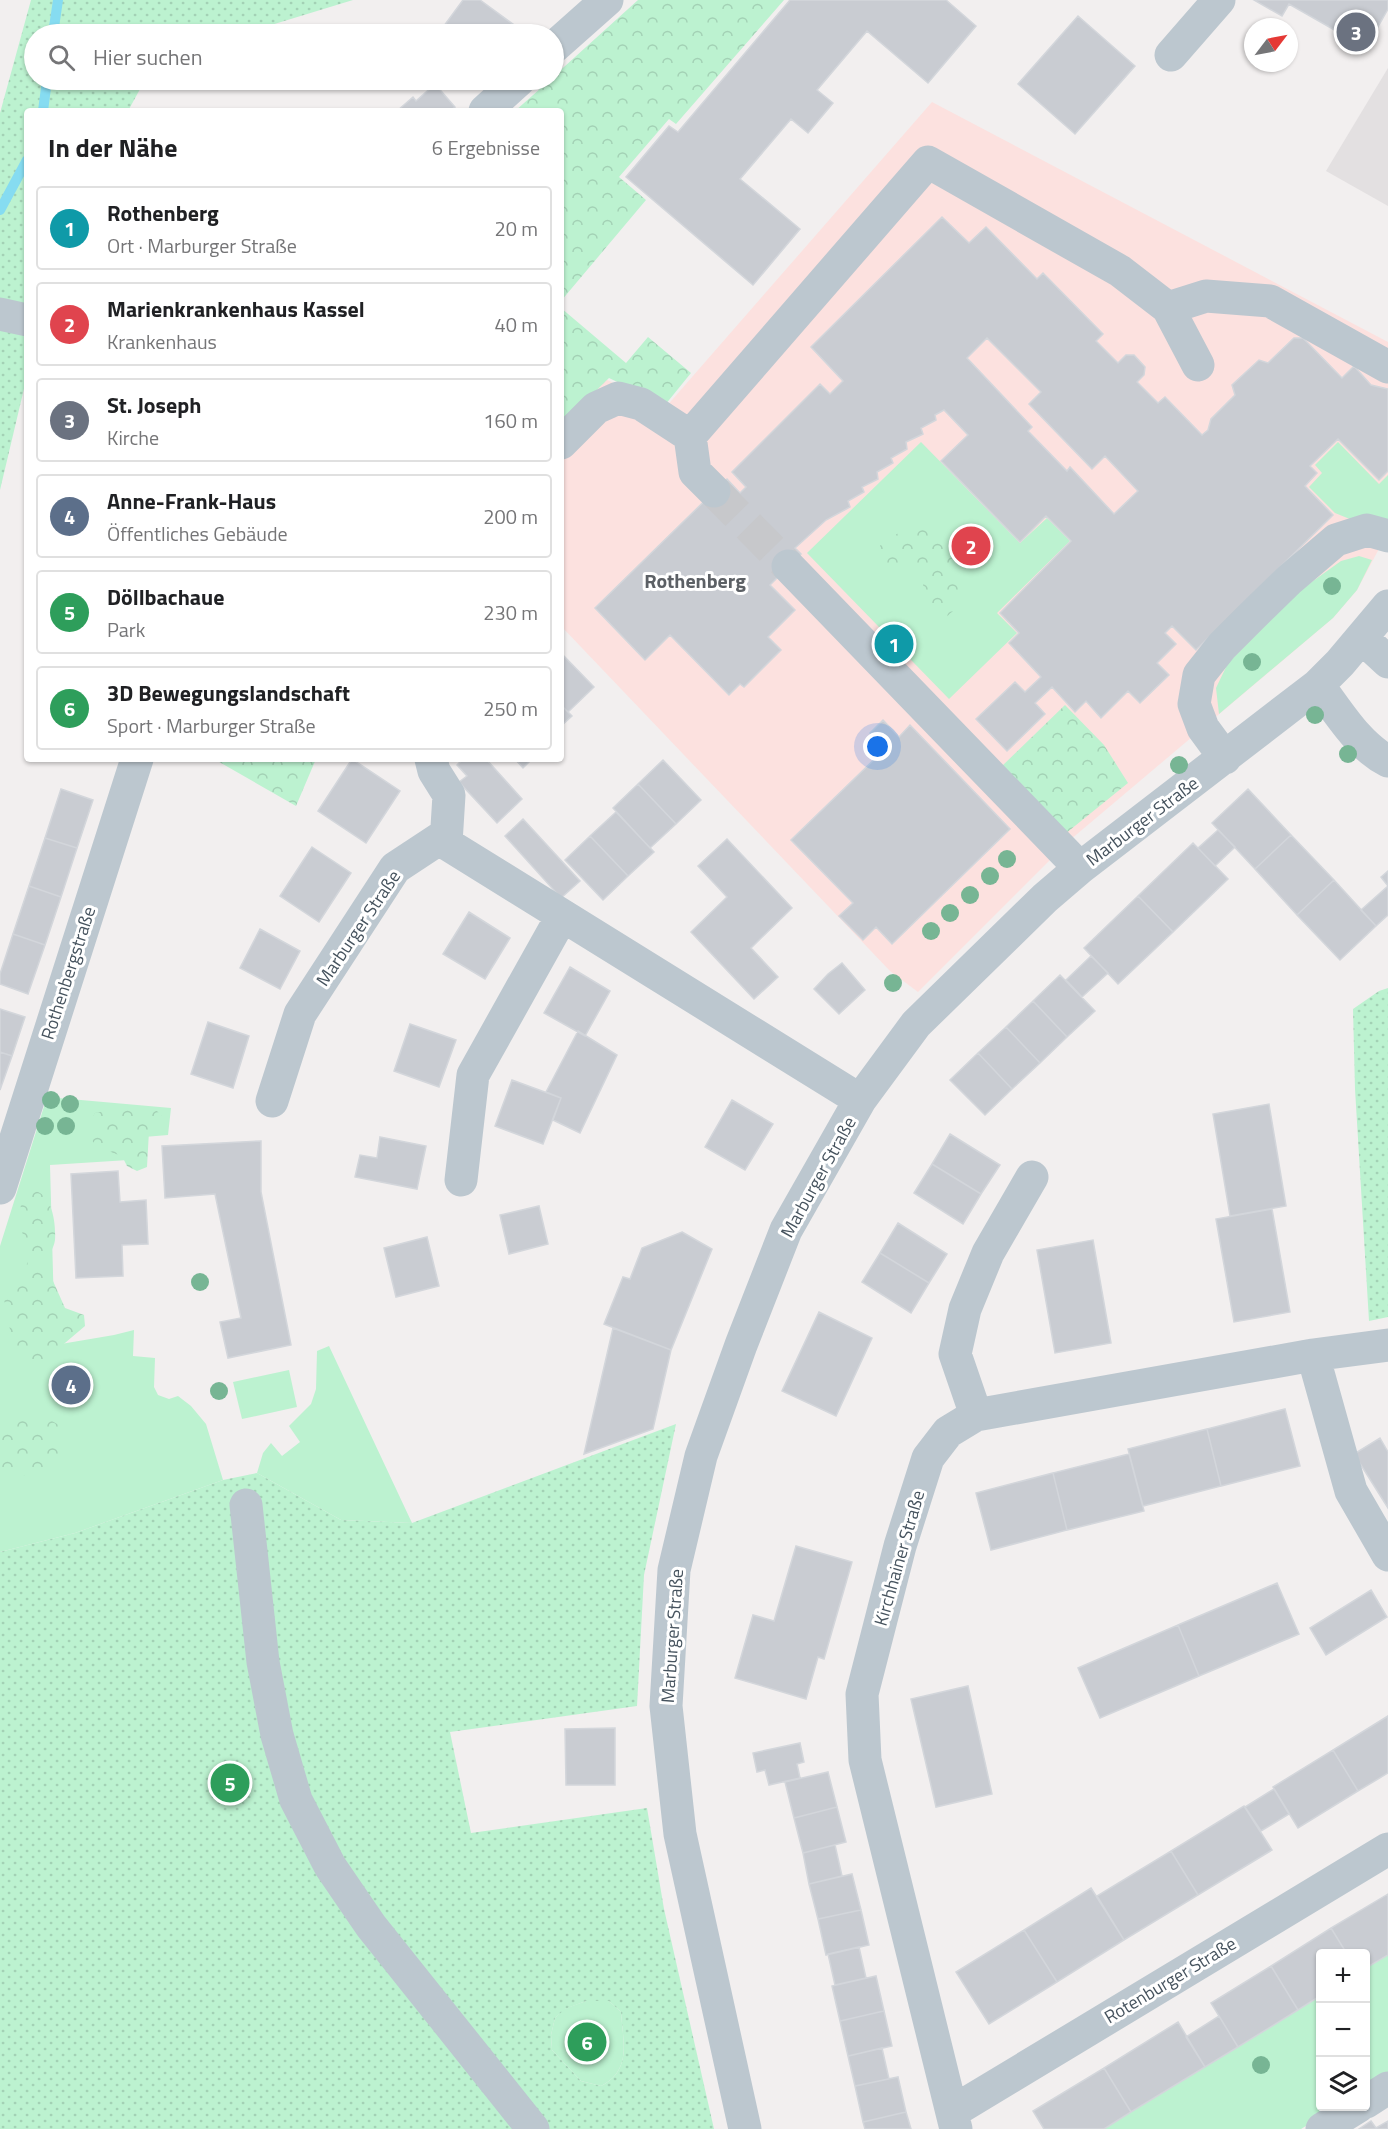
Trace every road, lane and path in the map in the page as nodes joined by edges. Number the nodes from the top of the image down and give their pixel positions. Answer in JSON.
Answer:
{"nodes":[{"id":1,"x":607,"y":0,"type":"edge"},
{"id":2,"x":1219,"y":0,"type":"edge"},
{"id":3,"x":564,"y":38,"type":"edge"},
{"id":4,"x":1171,"y":55,"type":"dead end"},
{"id":5,"x":508,"y":90,"type":"edge"},
{"id":6,"x":488,"y":108,"type":"edge"},
{"id":7,"x":1168,"y":308,"type":"junction"},
{"id":8,"x":0,"y":314,"type":"edge"},
{"id":9,"x":24,"y":319,"type":"edge"},
{"id":10,"x":1198,"y":365,"type":"dead end"},
{"id":11,"x":1388,"y":368,"type":"edge"},
{"id":12,"x":690,"y":436,"type":"junction"},
{"id":13,"x":564,"y":440,"type":"edge"},
{"id":14,"x":714,"y":491,"type":"tunnel mouth"},
{"id":15,"x":1388,"y":536,"type":"edge"},
{"id":16,"x":788,"y":566,"type":"tunnel mouth"},
{"id":17,"x":1388,"y":606,"type":"edge"},
{"id":18,"x":1362,"y":638,"type":"junction"},
{"id":19,"x":1388,"y":662,"type":"edge"},
{"id":20,"x":1318,"y":685,"type":"junction"},
{"id":21,"x":1225,"y":758,"type":"junction"},
{"id":22,"x":1388,"y":761,"type":"edge"},
{"id":23,"x":136,"y":762,"type":"edge"},
{"id":24,"x":432,"y":762,"type":"edge"},
{"id":25,"x":446,"y":843,"type":"junction"},
{"id":26,"x":1080,"y":868,"type":"junction"},
{"id":27,"x":562,"y":916,"type":"junction"},
{"id":28,"x":860,"y":1100,"type":"junction"},
{"id":29,"x":272,"y":1101,"type":"dead end"},
{"id":30,"x":1032,"y":1177,"type":"dead end"},
{"id":31,"x":461,"y":1180,"type":"dead end"},
{"id":32,"x":0,"y":1188,"type":"edge"},
{"id":33,"x":1388,"y":1345,"type":"edge"},
{"id":34,"x":1312,"y":1355,"type":"junction"},
{"id":35,"x":976,"y":1415,"type":"junction"},
{"id":36,"x":246,"y":1505,"type":"dead end"},
{"id":37,"x":1388,"y":1555,"type":"edge"},
{"id":38,"x":1388,"y":1848,"type":"edge"},
{"id":39,"x":1388,"y":2088,"type":"edge"},
{"id":40,"x":1370,"y":2099,"type":"edge"},
{"id":41,"x":1351,"y":2111,"type":"edge"},
{"id":42,"x":954,"y":2121,"type":"edge"},
{"id":43,"x":533,"y":2129,"type":"edge"},
{"id":44,"x":745,"y":2129,"type":"edge"},
{"id":45,"x":1322,"y":2129,"type":"edge"}],
"edges":[{"from":1,"to":3,"type":"street"},
{"from":2,"to":4,"type":"street"},
{"from":5,"to":6,"type":"street"},
{"from":7,"to":10,"type":"street"},
{"from":7,"to":11,"type":"street"},
{"from":7,"to":12,"type":"street"},
{"from":8,"to":9,"type":"street"},
{"from":12,"to":13,"type":"street"},
{"from":12,"to":14,"type":"street"},
{"from":15,"to":21,"type":"street"},
{"from":16,"to":26,"type":"street"},
{"from":17,"to":18,"type":"street","name":"Marburger Straße"},
{"from":18,"to":19,"type":"street"},
{"from":18,"to":20,"type":"street","name":"Marburger Straße"},
{"from":20,"to":21,"type":"street","name":"Marburger Straße"},
{"from":20,"to":22,"type":"street"},
{"from":21,"to":26,"type":"street","name":"Marburger Straße"},
{"from":23,"to":32,"type":"street","name":"Rothenbergstraße"},
{"from":24,"to":25,"type":"street"},
{"from":25,"to":27,"type":"street","name":"Marburger Straße"},
{"from":25,"to":29,"type":"street","name":"Marburger Straße"},
{"from":26,"to":28,"type":"street","name":"Marburger Straße"},
{"from":27,"to":28,"type":"street","name":"Marburger Straße"},
{"from":27,"to":31,"type":"street"},
{"from":28,"to":44,"type":"street","name":"Marburger Straße"},
{"from":30,"to":35,"type":"street"},
{"from":33,"to":34,"type":"street","name":"Kirchhainer Straße"},
{"from":34,"to":35,"type":"street","name":"Kirchhainer Straße"},
{"from":34,"to":37,"type":"street"},
{"from":35,"to":42,"type":"street","name":"Kirchhainer Straße"},
{"from":36,"to":43,"type":"street"},
{"from":38,"to":42,"type":"street","name":"Rotenburger Straße"},
{"from":39,"to":40,"type":"street"},
{"from":41,"to":45,"type":"street"}]}
